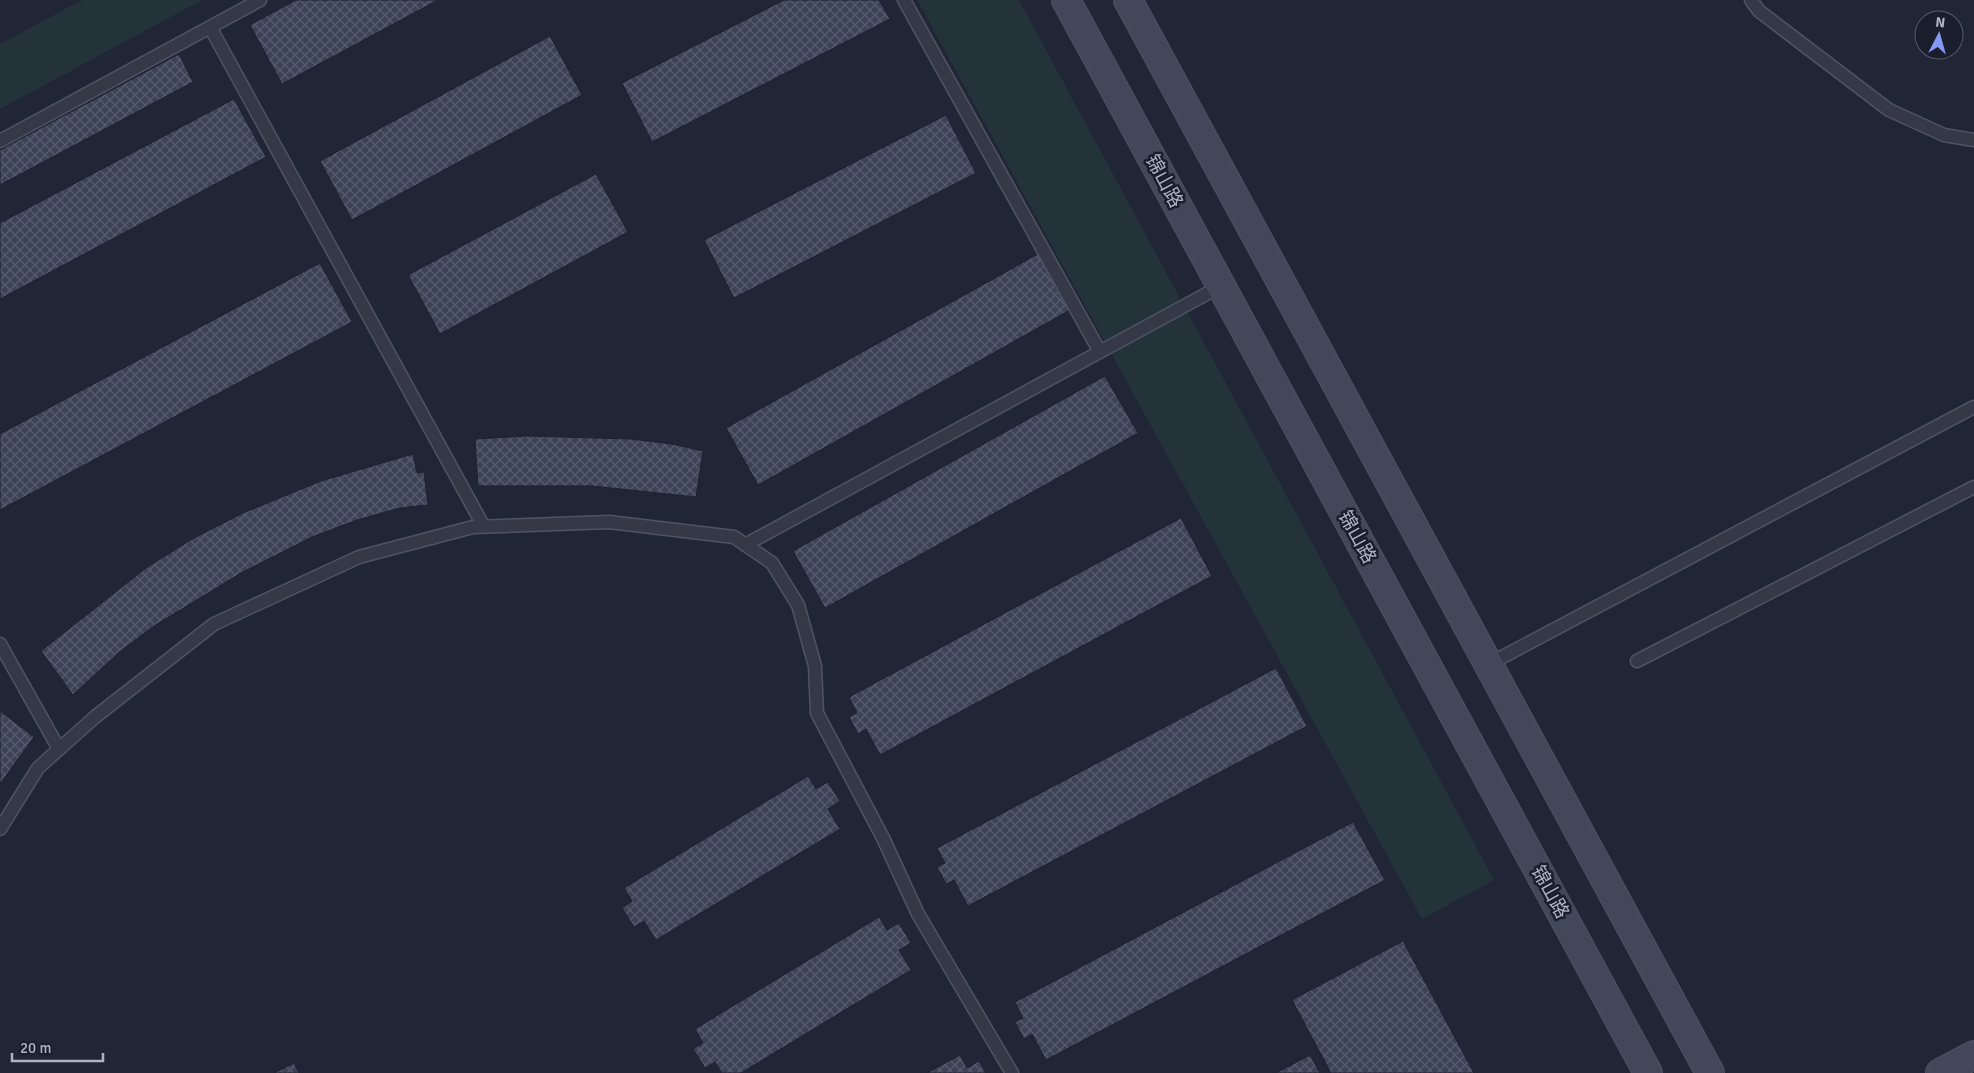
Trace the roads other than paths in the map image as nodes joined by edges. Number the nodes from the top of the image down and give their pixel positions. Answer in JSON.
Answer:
{"nodes":[{"id":1,"x":260,"y":0,"type":"edge"},
{"id":2,"x":904,"y":0,"type":"edge"},
{"id":3,"x":1066,"y":0,"type":"edge"},
{"id":4,"x":1128,"y":0,"type":"edge"},
{"id":5,"x":1751,"y":0,"type":"edge"},
{"id":6,"x":210,"y":27,"type":"junction"},
{"id":7,"x":1974,"y":140,"type":"edge"},
{"id":8,"x":0,"y":141,"type":"edge"},
{"id":9,"x":1221,"y":286,"type":"junction"},
{"id":10,"x":1100,"y":352,"type":"junction"},
{"id":11,"x":1974,"y":407,"type":"edge"},
{"id":12,"x":1974,"y":487,"type":"edge"},
{"id":13,"x":484,"y":527,"type":"junction"},
{"id":14,"x":745,"y":545,"type":"junction"},
{"id":15,"x":0,"y":644,"type":"edge"},
{"id":16,"x":1637,"y":661,"type":"dead end"},
{"id":17,"x":1489,"y":664,"type":"junction"},
{"id":18,"x":59,"y":749,"type":"junction"},
{"id":19,"x":0,"y":829,"type":"edge"},
{"id":20,"x":1974,"y":1055,"type":"edge"},
{"id":21,"x":1012,"y":1073,"type":"edge"},
{"id":22,"x":1648,"y":1073,"type":"edge"},
{"id":23,"x":1710,"y":1073,"type":"edge"},
{"id":24,"x":1940,"y":1073,"type":"edge"}],
"edges":[{"from":1,"to":6,"type":"lane"},
{"from":2,"to":10,"type":"lane"},
{"from":3,"to":9,"type":"street","name":"锦山路"},
{"from":4,"to":17,"type":"street"},
{"from":5,"to":7,"type":"lane"},
{"from":6,"to":8,"type":"lane"},
{"from":6,"to":13,"type":"lane"},
{"from":9,"to":10,"type":"lane"},
{"from":9,"to":22,"type":"street","name":"锦山路"},
{"from":10,"to":14,"type":"lane"},
{"from":11,"to":17,"type":"lane"},
{"from":12,"to":16,"type":"lane"},
{"from":13,"to":14,"type":"lane"},
{"from":13,"to":18,"type":"lane"},
{"from":14,"to":21,"type":"lane"},
{"from":15,"to":18,"type":"lane"},
{"from":17,"to":23,"type":"street"},
{"from":18,"to":19,"type":"lane"},
{"from":20,"to":24,"type":"street"}]}
